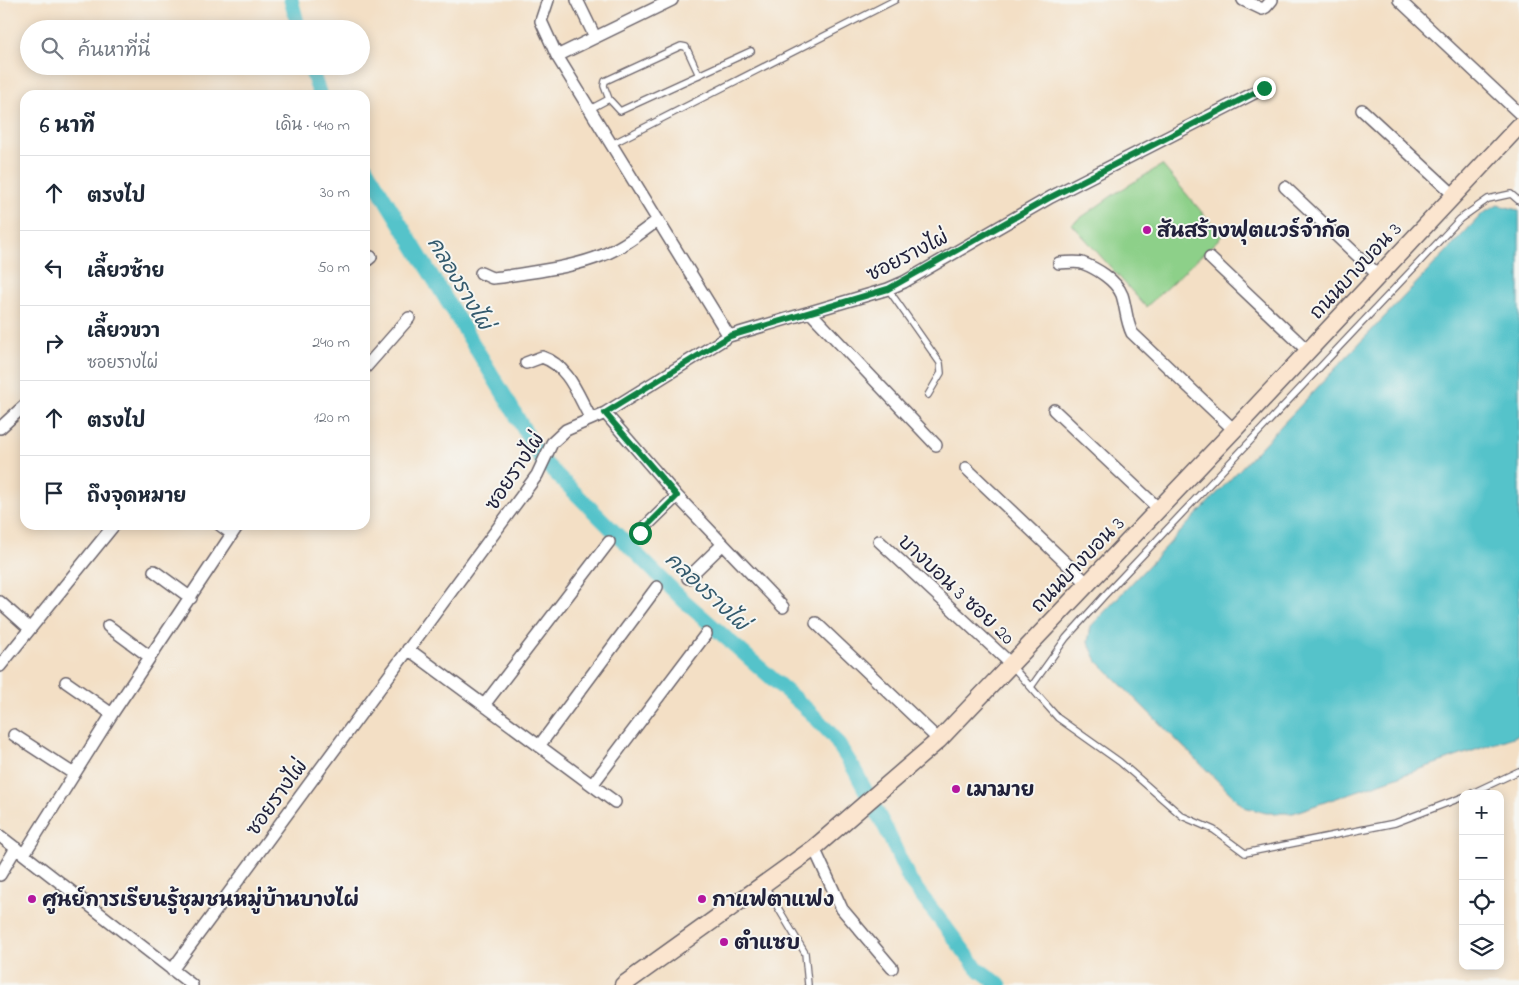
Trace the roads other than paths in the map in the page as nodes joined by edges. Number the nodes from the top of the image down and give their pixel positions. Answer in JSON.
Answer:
{"nodes":[{"id":1,"x":548,"y":0,"type":"edge"},
{"id":2,"x":577,"y":0,"type":"edge"},
{"id":3,"x":672,"y":0,"type":"edge"},
{"id":4,"x":895,"y":0,"type":"edge"},
{"id":5,"x":1243,"y":0,"type":"edge"},
{"id":6,"x":1272,"y":0,"type":"edge"},
{"id":7,"x":1399,"y":0,"type":"edge"},
{"id":8,"x":595,"y":37,"type":"junction"},
{"id":9,"x":751,"y":51,"type":"dead end"},
{"id":10,"x":557,"y":56,"type":"junction"},
{"id":11,"x":699,"y":75,"type":"junction"},
{"id":12,"x":1264,"y":88,"type":"dead end"},
{"id":13,"x":609,"y":100,"type":"junction"},
{"id":14,"x":590,"y":109,"type":"junction"},
{"id":15,"x":1362,"y":110,"type":"dead end"},
{"id":16,"x":1519,"y":113,"type":"edge"},
{"id":17,"x":1519,"y":126,"type":"edge"},
{"id":18,"x":612,"y":144,"type":"junction"},
{"id":19,"x":1284,"y":187,"type":"dead end"},
{"id":20,"x":1454,"y":195,"type":"junction"},
{"id":21,"x":1519,"y":201,"type":"edge"},
{"id":22,"x":658,"y":220,"type":"junction"},
{"id":23,"x":1210,"y":258,"type":"dead end"},
{"id":24,"x":1058,"y":263,"type":"dead end"},
{"id":25,"x":481,"y":273,"type":"dead end"},
{"id":26,"x":1378,"y":276,"type":"junction"},
{"id":27,"x":888,"y":289,"type":"junction"},
{"id":28,"x":810,"y":312,"type":"junction"},
{"id":29,"x":409,"y":318,"type":"dead end"},
{"id":30,"x":730,"y":336,"type":"junction"},
{"id":31,"x":1308,"y":351,"type":"junction"},
{"id":32,"x":370,"y":362,"type":"edge"},
{"id":33,"x":526,"y":363,"type":"dead end"},
{"id":34,"x":928,"y":395,"type":"dead end"},
{"id":35,"x":20,"y":410,"type":"edge"},
{"id":36,"x":1054,"y":410,"type":"dead end"},
{"id":37,"x":605,"y":413,"type":"junction"},
{"id":38,"x":591,"y":419,"type":"junction"},
{"id":39,"x":0,"y":428,"type":"edge"},
{"id":40,"x":1234,"y":430,"type":"junction"},
{"id":41,"x":936,"y":445,"type":"dead end"},
{"id":42,"x":966,"y":468,"type":"dead end"},
{"id":43,"x":677,"y":496,"type":"junction"},
{"id":44,"x":1160,"y":509,"type":"junction"},
{"id":45,"x":110,"y":530,"type":"edge"},
{"id":46,"x":235,"y":530,"type":"edge"},
{"id":47,"x":640,"y":533,"type":"dead end"},
{"id":48,"x":879,"y":541,"type":"dead end"},
{"id":49,"x":609,"y":542,"type":"dead end"},
{"id":50,"x":723,"y":544,"type":"junction"},
{"id":51,"x":154,"y":570,"type":"dead end"},
{"id":52,"x":688,"y":578,"type":"dead end"},
{"id":53,"x":1088,"y":584,"type":"junction"},
{"id":54,"x":657,"y":587,"type":"dead end"},
{"id":55,"x":191,"y":598,"type":"junction"},
{"id":56,"x":0,"y":602,"type":"edge"},
{"id":57,"x":783,"y":607,"type":"dead end"},
{"id":58,"x":816,"y":623,"type":"dead end"},
{"id":59,"x":108,"y":626,"type":"dead end"},
{"id":60,"x":30,"y":628,"type":"junction"},
{"id":61,"x":706,"y":634,"type":"dead end"},
{"id":62,"x":408,"y":649,"type":"junction"},
{"id":63,"x":150,"y":657,"type":"junction"},
{"id":64,"x":1010,"y":664,"type":"junction"},
{"id":65,"x":0,"y":666,"type":"edge"},
{"id":66,"x":66,"y":682,"type":"dead end"},
{"id":67,"x":1031,"y":687,"type":"junction"},
{"id":68,"x":484,"y":705,"type":"junction"},
{"id":69,"x":112,"y":714,"type":"junction"},
{"id":70,"x":14,"y":735,"type":"dead end"},
{"id":71,"x":938,"y":740,"type":"junction"},
{"id":72,"x":539,"y":746,"type":"junction"},
{"id":73,"x":1519,"y":771,"type":"edge"},
{"id":74,"x":74,"y":774,"type":"junction"},
{"id":75,"x":592,"y":786,"type":"junction"},
{"id":76,"x":1479,"y":790,"type":"edge"},
{"id":77,"x":1459,"y":799,"type":"edge"},
{"id":78,"x":615,"y":802,"type":"dead end"},
{"id":79,"x":0,"y":836,"type":"edge"},
{"id":80,"x":814,"y":848,"type":"junction"},
{"id":81,"x":20,"y":851,"type":"junction"},
{"id":82,"x":0,"y":875,"type":"edge"},
{"id":83,"x":763,"y":884,"type":"junction"},
{"id":84,"x":892,"y":968,"type":"dead end"},
{"id":85,"x":172,"y":970,"type":"junction"},
{"id":86,"x":192,"y":985,"type":"edge"},
{"id":87,"x":623,"y":985,"type":"edge"},
{"id":88,"x":808,"y":985,"type":"edge"}],
"edges":[{"from":1,"to":10,"type":"street"},
{"from":2,"to":8,"type":"street"},
{"from":3,"to":8,"type":"street"},
{"from":4,"to":18,"type":"lane"},
{"from":5,"to":6,"type":"street"},
{"from":7,"to":16,"type":"street"},
{"from":8,"to":10,"type":"street"},
{"from":9,"to":11,"type":"lane"},
{"from":10,"to":14,"type":"street"},
{"from":11,"to":13,"type":"lane"},
{"from":11,"to":13,"type":"lane"},
{"from":12,"to":27,"type":"street","name":"ซอยรางไผ่"},
{"from":13,"to":14,"type":"lane"},
{"from":14,"to":18,"type":"street"},
{"from":15,"to":20,"type":"street"},
{"from":17,"to":20,"type":"main road","name":"ถนนบางบอน 3"},
{"from":18,"to":22,"type":"street"},
{"from":19,"to":26,"type":"street"},
{"from":20,"to":26,"type":"main road","name":"ถนนบางบอน 3"},
{"from":21,"to":67,"type":"lane"},
{"from":22,"to":25,"type":"street"},
{"from":22,"to":30,"type":"street"},
{"from":23,"to":31,"type":"street"},
{"from":24,"to":40,"type":"street"},
{"from":26,"to":31,"type":"main road","name":"ถนนบางบอน 3"},
{"from":27,"to":28,"type":"street","name":"ซอยรางไผ่"},
{"from":27,"to":34,"type":"lane"},
{"from":28,"to":30,"type":"street","name":"ซอยรางไผ่"},
{"from":28,"to":41,"type":"street"},
{"from":29,"to":32,"type":"street"},
{"from":30,"to":37,"type":"street","name":"ซอยรางไผ่"},
{"from":31,"to":40,"type":"main road","name":"ถนนบางบอน 3"},
{"from":33,"to":38,"type":"street"},
{"from":35,"to":39,"type":"street"},
{"from":36,"to":44,"type":"street"},
{"from":37,"to":38,"type":"street","name":"ซอยรางไผ่"},
{"from":37,"to":43,"type":"street"},
{"from":38,"to":62,"type":"street","name":"ซอยรางไผ่"},
{"from":40,"to":44,"type":"main road","name":"ถนนบางบอน 3"},
{"from":42,"to":53,"type":"street"},
{"from":43,"to":47,"type":"street"},
{"from":43,"to":50,"type":"street"},
{"from":44,"to":53,"type":"main road","name":"ถนนบางบอน 3"},
{"from":45,"to":60,"type":"street"},
{"from":46,"to":55,"type":"street"},
{"from":48,"to":64,"type":"street","name":"บางบอน 3 ซอย 20"},
{"from":49,"to":68,"type":"street"},
{"from":50,"to":52,"type":"street"},
{"from":50,"to":57,"type":"street"},
{"from":51,"to":55,"type":"street"},
{"from":53,"to":64,"type":"main road","name":"ถนนบางบอน 3"},
{"from":54,"to":72,"type":"street"},
{"from":55,"to":63,"type":"street"},
{"from":56,"to":60,"type":"street"},
{"from":58,"to":71,"type":"street"},
{"from":59,"to":63,"type":"street"},
{"from":60,"to":65,"type":"street"},
{"from":61,"to":75,"type":"street"},
{"from":62,"to":68,"type":"street"},
{"from":62,"to":85,"type":"street","name":"ซอยรางไผ่"},
{"from":63,"to":69,"type":"street"},
{"from":64,"to":67,"type":"lane"},
{"from":64,"to":71,"type":"main road","name":"ถนนบางบอน 3"},
{"from":66,"to":69,"type":"street"},
{"from":67,"to":77,"type":"lane"},
{"from":68,"to":72,"type":"street"},
{"from":69,"to":74,"type":"street"},
{"from":70,"to":74,"type":"street"},
{"from":71,"to":80,"type":"main road","name":"ถนนบางบอน 3"},
{"from":72,"to":75,"type":"street"},
{"from":73,"to":76,"type":"lane"},
{"from":74,"to":81,"type":"street"},
{"from":75,"to":78,"type":"street"},
{"from":79,"to":81,"type":"street"},
{"from":80,"to":83,"type":"main road","name":"ถนนบางบอน 3"},
{"from":80,"to":84,"type":"street"},
{"from":81,"to":82,"type":"street"},
{"from":81,"to":85,"type":"street"},
{"from":83,"to":87,"type":"main road","name":"ถนนบางบอน 3"},
{"from":83,"to":88,"type":"lane"},
{"from":85,"to":86,"type":"street"}]}
